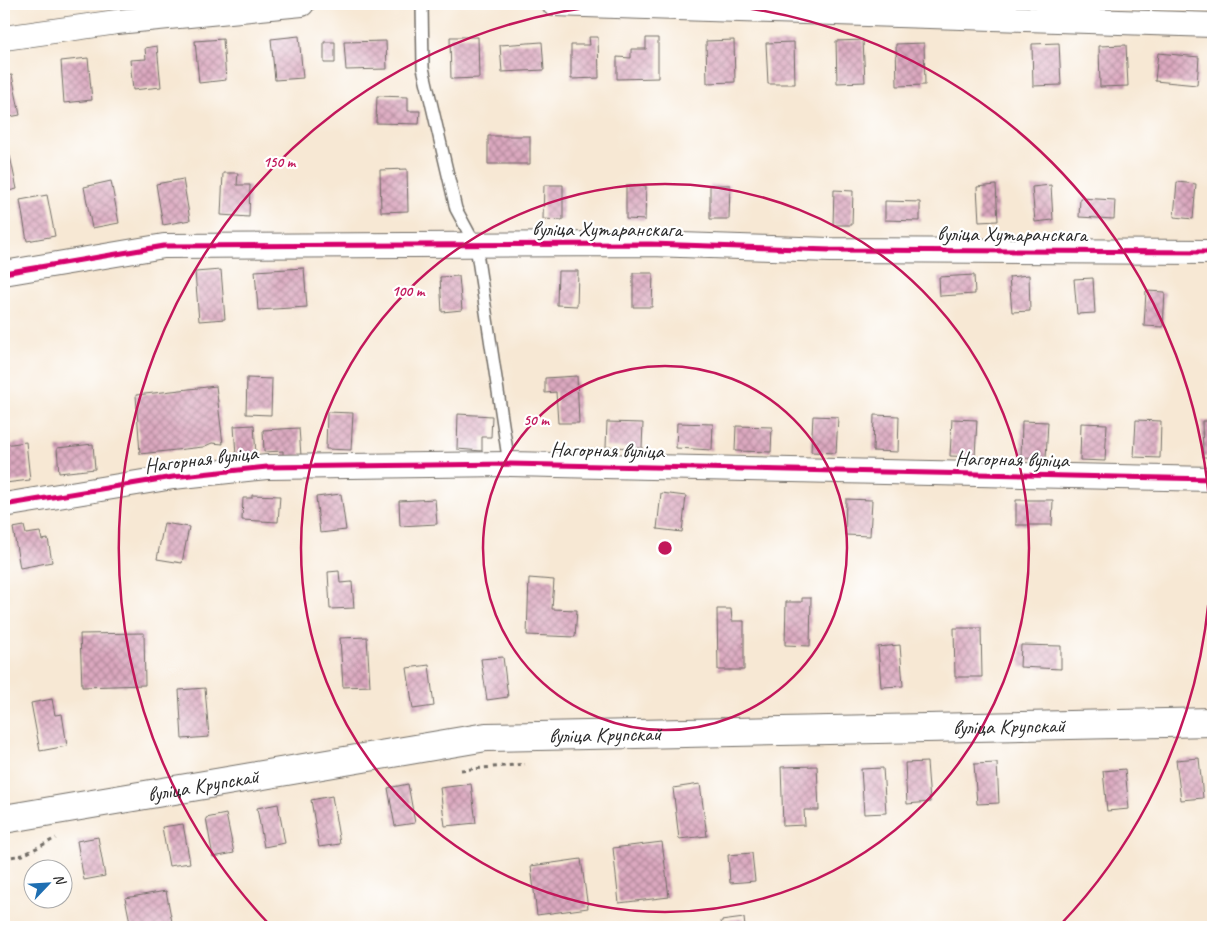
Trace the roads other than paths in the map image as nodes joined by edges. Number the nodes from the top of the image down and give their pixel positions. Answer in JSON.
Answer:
{"nodes":[{"id":1,"x":302,"y":4,"type":"edge"},
{"id":2,"x":422,"y":4,"type":"edge"},
{"id":3,"x":554,"y":4,"type":"edge"},
{"id":4,"x":1213,"y":25,"type":"edge"},
{"id":5,"x":4,"y":38,"type":"edge"},
{"id":6,"x":476,"y":246,"type":"junction"},
{"id":7,"x":1213,"y":252,"type":"edge"},
{"id":8,"x":4,"y":273,"type":"edge"},
{"id":9,"x":509,"y":464,"type":"junction"},
{"id":10,"x":1213,"y":479,"type":"edge"},
{"id":11,"x":4,"y":506,"type":"edge"},
{"id":12,"x":1213,"y":722,"type":"edge"},
{"id":13,"x":4,"y":819,"type":"edge"}],
"edges":[{"from":1,"to":5,"type":"street"},
{"from":2,"to":6,"type":"lane"},
{"from":3,"to":4,"type":"street"},
{"from":6,"to":7,"type":"street","name":"вуліца Хутаранскага"},
{"from":6,"to":8,"type":"street","name":"вуліца Хутаранскага"},
{"from":6,"to":9,"type":"lane"},
{"from":9,"to":10,"type":"street","name":"Нагорная вуліца"},
{"from":9,"to":11,"type":"street","name":"Нагорная вуліца"},
{"from":12,"to":13,"type":"main road","name":"вуліца Крупскай"}]}
